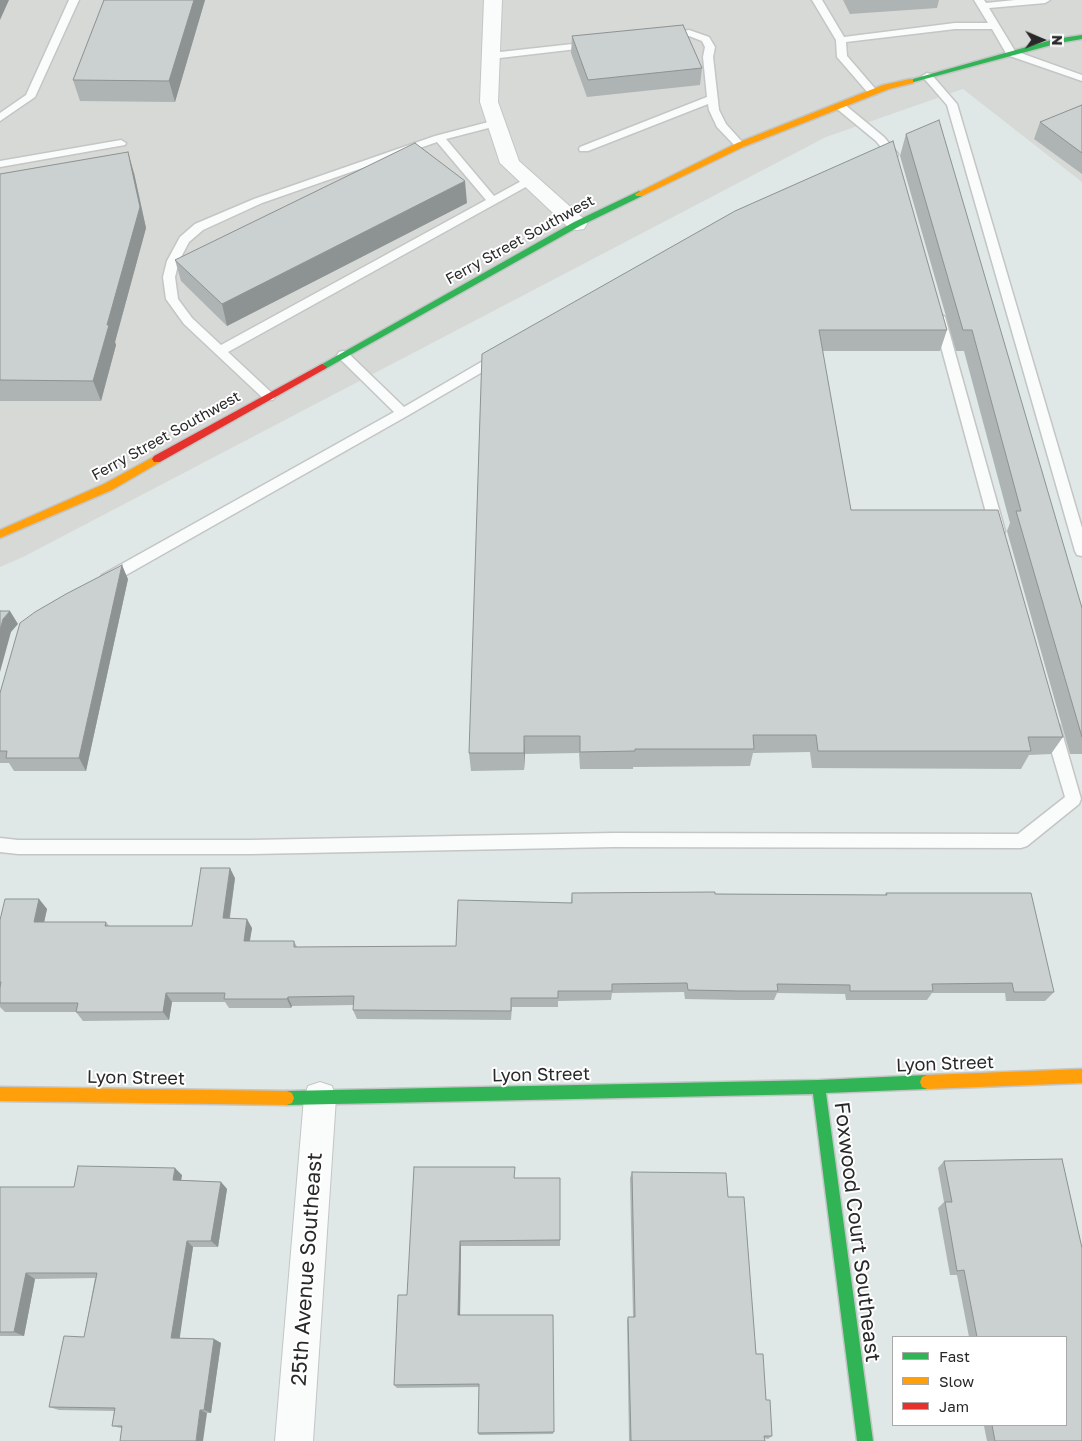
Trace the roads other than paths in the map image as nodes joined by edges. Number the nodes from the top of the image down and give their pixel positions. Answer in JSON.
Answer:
{"nodes":[{"id":1,"x":74,"y":0,"type":"edge"},
{"id":2,"x":493,"y":0,"type":"edge"},
{"id":3,"x":817,"y":0,"type":"edge"},
{"id":4,"x":1045,"y":0,"type":"edge"},
{"id":5,"x":981,"y":3,"type":"edge"},
{"id":6,"x":994,"y":26,"type":"junction"},
{"id":7,"x":1082,"y":36,"type":"edge"},
{"id":8,"x":656,"y":37,"type":"edge"},
{"id":9,"x":841,"y":40,"type":"junction"},
{"id":10,"x":598,"y":44,"type":"edge"},
{"id":11,"x":1011,"y":53,"type":"junction"},
{"id":12,"x":490,"y":56,"type":"junction"},
{"id":13,"x":927,"y":76,"type":"junction"},
{"id":14,"x":1082,"y":78,"type":"edge"},
{"id":15,"x":873,"y":92,"type":"junction"},
{"id":16,"x":712,"y":98,"type":"junction"},
{"id":17,"x":840,"y":106,"type":"junction"},
{"id":18,"x":0,"y":118,"type":"edge"},
{"id":19,"x":496,"y":123,"type":"junction"},
{"id":20,"x":439,"y":138,"type":"junction"},
{"id":21,"x":121,"y":143,"type":"dead end"},
{"id":22,"x":740,"y":145,"type":"junction"},
{"id":23,"x":584,"y":149,"type":"dead end"},
{"id":24,"x":893,"y":154,"type":"junction"},
{"id":25,"x":875,"y":162,"type":"edge"},
{"id":26,"x":0,"y":164,"type":"edge"},
{"id":27,"x":898,"y":170,"type":"edge"},
{"id":28,"x":529,"y":181,"type":"junction"},
{"id":29,"x":493,"y":202,"type":"junction"},
{"id":30,"x":577,"y":224,"type":"junction"},
{"id":31,"x":935,"y":303,"type":"edge"},
{"id":32,"x":220,"y":351,"type":"junction"},
{"id":33,"x":506,"y":353,"type":"edge"},
{"id":34,"x":343,"y":355,"type":"junction"},
{"id":35,"x":269,"y":397,"type":"junction"},
{"id":36,"x":403,"y":413,"type":"junction"},
{"id":37,"x":0,"y":534,"type":"edge"},
{"id":38,"x":1001,"y":542,"type":"edge"},
{"id":39,"x":1082,"y":552,"type":"edge"},
{"id":40,"x":94,"y":587,"type":"edge"},
{"id":41,"x":1049,"y":713,"type":"edge"},
{"id":42,"x":0,"y":845,"type":"edge"},
{"id":43,"x":1082,"y":1076,"type":"edge"},
{"id":44,"x":819,"y":1087,"type":"junction"},
{"id":45,"x":0,"y":1094,"type":"edge"},
{"id":46,"x":320,"y":1098,"type":"junction"},
{"id":47,"x":294,"y":1441,"type":"edge"},
{"id":48,"x":865,"y":1441,"type":"edge"}],
"edges":[{"from":1,"to":18,"type":"lane"},
{"from":2,"to":12,"type":"street"},
{"from":3,"to":9,"type":"lane"},
{"from":4,"to":5,"type":"lane"},
{"from":5,"to":6,"type":"lane"},
{"from":6,"to":9,"type":"lane"},
{"from":6,"to":11,"type":"lane"},
{"from":7,"to":11,"type":"street","name":"Ferry Street Southwest"},
{"from":8,"to":16,"type":"lane"},
{"from":9,"to":15,"type":"lane"},
{"from":10,"to":12,"type":"lane"},
{"from":11,"to":13,"type":"street","name":"Ferry Street Southwest"},
{"from":11,"to":14,"type":"lane"},
{"from":12,"to":19,"type":"street"},
{"from":13,"to":15,"type":"street","name":"Ferry Street Southwest"},
{"from":13,"to":39,"type":"lane"},
{"from":15,"to":17,"type":"street","name":"Ferry Street Southwest"},
{"from":16,"to":22,"type":"lane"},
{"from":16,"to":23,"type":"lane"},
{"from":17,"to":22,"type":"street","name":"Ferry Street Southwest"},
{"from":17,"to":24,"type":"lane"},
{"from":19,"to":20,"type":"lane"},
{"from":19,"to":28,"type":"street"},
{"from":20,"to":29,"type":"lane"},
{"from":20,"to":32,"type":"lane"},
{"from":21,"to":26,"type":"lane"},
{"from":22,"to":30,"type":"street","name":"Ferry Street Southwest"},
{"from":24,"to":25,"type":"lane"},
{"from":24,"to":27,"type":"lane"},
{"from":28,"to":29,"type":"lane"},
{"from":28,"to":30,"type":"street"},
{"from":29,"to":32,"type":"lane"},
{"from":30,"to":34,"type":"street","name":"Ferry Street Southwest"},
{"from":31,"to":38,"type":"lane"},
{"from":32,"to":35,"type":"lane"},
{"from":33,"to":36,"type":"lane"},
{"from":34,"to":35,"type":"street","name":"Ferry Street Southwest"},
{"from":34,"to":36,"type":"lane"},
{"from":35,"to":37,"type":"street","name":"Ferry Street Southwest"},
{"from":36,"to":40,"type":"lane"},
{"from":41,"to":42,"type":"lane"},
{"from":43,"to":44,"type":"street","name":"Lyon Street"},
{"from":44,"to":46,"type":"street","name":"Lyon Street"},
{"from":44,"to":48,"type":"street","name":"Foxwood Court Southeast"},
{"from":45,"to":46,"type":"street","name":"Lyon Street"},
{"from":46,"to":47,"type":"street","name":"25th Avenue Southeast"}]}
